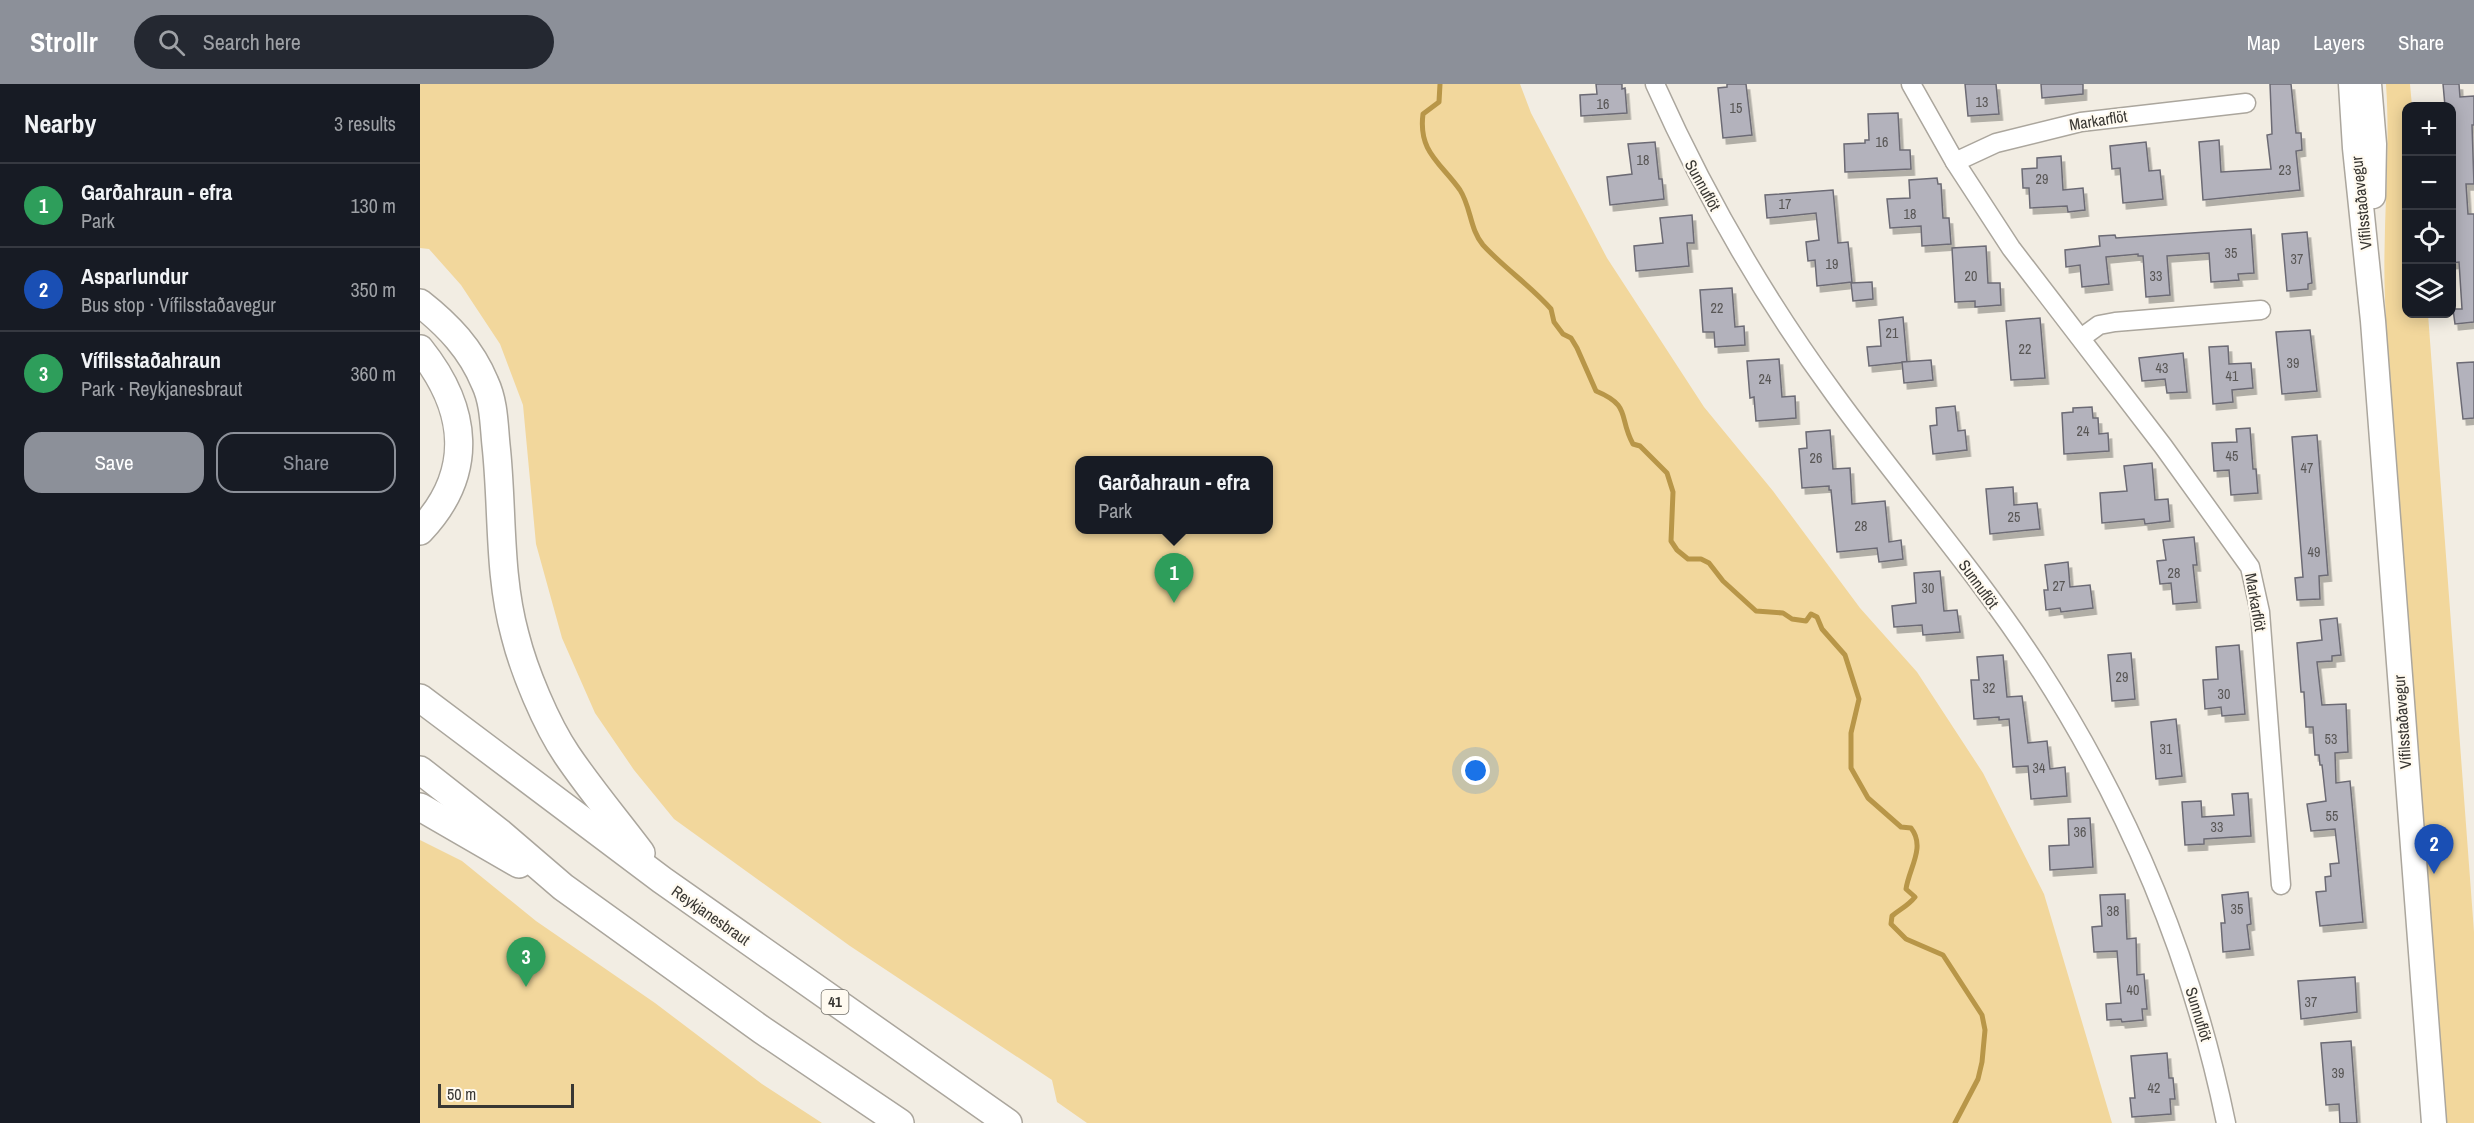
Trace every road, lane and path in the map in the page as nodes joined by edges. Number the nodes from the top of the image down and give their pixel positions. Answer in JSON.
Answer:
{"nodes":[{"id":1,"x":1655,"y":84,"type":"edge"},
{"id":2,"x":1911,"y":84,"type":"edge"},
{"id":3,"x":2351,"y":84,"type":"edge"},
{"id":4,"x":2369,"y":84,"type":"edge"},
{"id":5,"x":2246,"y":103,"type":"dead end"},
{"id":6,"x":1955,"y":162,"type":"junction"},
{"id":7,"x":420,"y":303,"type":"edge"},
{"id":8,"x":2261,"y":310,"type":"dead end"},
{"id":9,"x":2373,"y":321,"type":"junction"},
{"id":10,"x":2081,"y":338,"type":"junction"},
{"id":11,"x":420,"y":350,"type":"edge"},
{"id":12,"x":420,"y":531,"type":"edge"},
{"id":13,"x":420,"y":698,"type":"edge"},
{"id":14,"x":420,"y":770,"type":"edge"},
{"id":15,"x":420,"y":807,"type":"edge"},
{"id":16,"x":662,"y":880,"type":"junction"},
{"id":17,"x":2281,"y":885,"type":"dead end"},
{"id":18,"x":562,"y":887,"type":"junction"},
{"id":19,"x":900,"y":1123,"type":"edge"},
{"id":20,"x":1008,"y":1123,"type":"edge"},
{"id":21,"x":2226,"y":1123,"type":"edge"},
{"id":22,"x":2434,"y":1123,"type":"edge"}],
"edges":[{"from":1,"to":21,"type":"street","name":"Sunnuflöt"},
{"from":2,"to":6,"type":"street","name":"Markarflöt"},
{"from":3,"to":9,"type":"main road","name":"Vífilsstaðavegur"},
{"from":4,"to":9,"type":"main road","name":"Vífilsstaðavegur"},
{"from":5,"to":6,"type":"street","name":"Markarflöt"},
{"from":6,"to":10,"type":"street","name":"Markarflöt"},
{"from":7,"to":16,"type":"highway"},
{"from":8,"to":10,"type":"street"},
{"from":9,"to":22,"type":"main road","name":"Vífilsstaðavegur"},
{"from":10,"to":17,"type":"street","name":"Markarflöt"},
{"from":11,"to":12,"type":"highway"},
{"from":13,"to":16,"type":"highway","name":"Reykjanesbraut","number":"41"},
{"from":14,"to":18,"type":"highway"},
{"from":15,"to":18,"type":"highway"},
{"from":16,"to":20,"type":"highway","name":"Reykjanesbraut","number":"41"},
{"from":18,"to":19,"type":"highway"}]}
